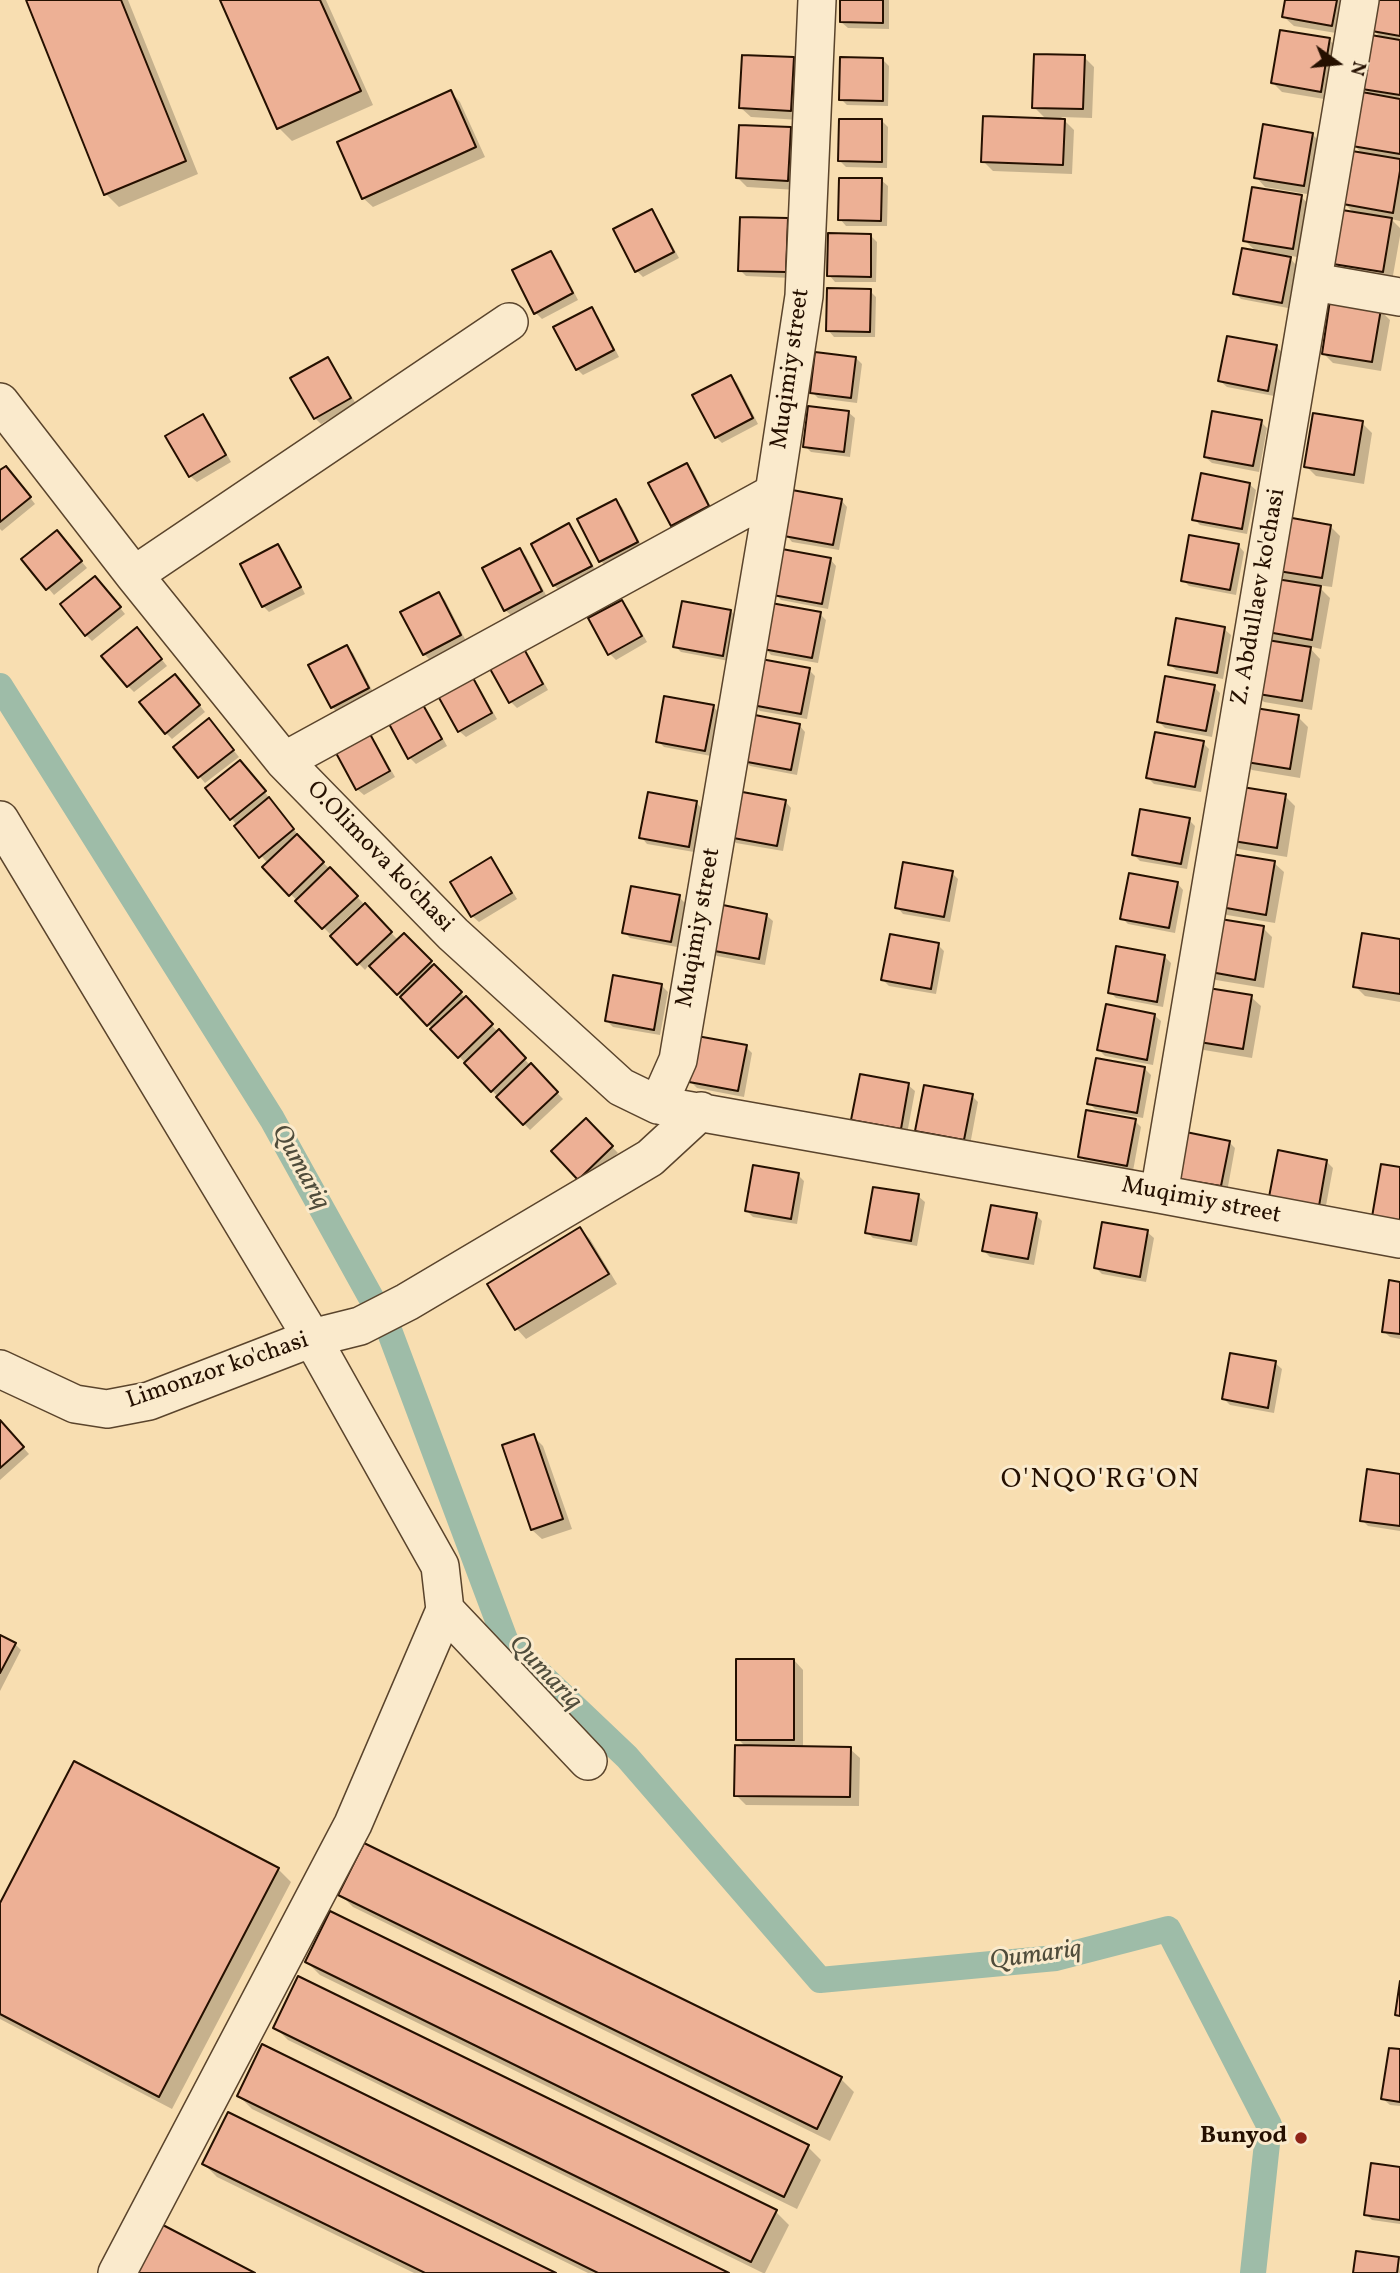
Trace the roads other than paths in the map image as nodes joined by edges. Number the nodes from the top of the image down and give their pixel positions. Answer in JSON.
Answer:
{"nodes":[{"id":1,"x":817,"y":0,"type":"edge"},
{"id":2,"x":1360,"y":0,"type":"edge"},
{"id":3,"x":1314,"y":282,"type":"junction"},
{"id":4,"x":1400,"y":296,"type":"edge"},
{"id":5,"x":509,"y":322,"type":"dead end"},
{"id":6,"x":0,"y":402,"type":"edge"},
{"id":7,"x":775,"y":493,"type":"junction"},
{"id":8,"x":134,"y":575,"type":"junction"},
{"id":9,"x":284,"y":761,"type":"junction"},
{"id":10,"x":0,"y":820,"type":"edge"},
{"id":11,"x":658,"y":1105,"type":"junction"},
{"id":12,"x":701,"y":1111,"type":"junction"},
{"id":13,"x":1159,"y":1194,"type":"junction"},
{"id":14,"x":1400,"y":1239,"type":"edge"},
{"id":15,"x":312,"y":1338,"type":"junction"},
{"id":16,"x":0,"y":1369,"type":"edge"},
{"id":17,"x":445,"y":1609,"type":"junction"},
{"id":18,"x":588,"y":1761,"type":"dead end"},
{"id":19,"x":117,"y":2273,"type":"edge"}],
"edges":[{"from":1,"to":7,"type":"street","name":"Muqimiy street"},
{"from":2,"to":3,"type":"street","name":"Z. Abdullaev ko'chasi"},
{"from":3,"to":4,"type":"street"},
{"from":3,"to":13,"type":"street","name":"Z. Abdullaev ko'chasi"},
{"from":5,"to":8,"type":"street"},
{"from":6,"to":8,"type":"street","name":"O.Olimova ko'chasi"},
{"from":7,"to":9,"type":"street"},
{"from":7,"to":11,"type":"street","name":"Muqimiy street"},
{"from":8,"to":9,"type":"street","name":"O.Olimova ko'chasi"},
{"from":9,"to":11,"type":"street","name":"O.Olimova ko'chasi"},
{"from":10,"to":15,"type":"street"},
{"from":11,"to":12,"type":"street","name":"Muqimiy street"},
{"from":12,"to":13,"type":"street","name":"Muqimiy street"},
{"from":12,"to":15,"type":"street","name":"Limonzor ko'chasi"},
{"from":13,"to":14,"type":"street","name":"Muqimiy street"},
{"from":15,"to":16,"type":"street","name":"Limonzor ko'chasi"},
{"from":15,"to":17,"type":"street"},
{"from":17,"to":18,"type":"street"},
{"from":17,"to":19,"type":"street"}]}
